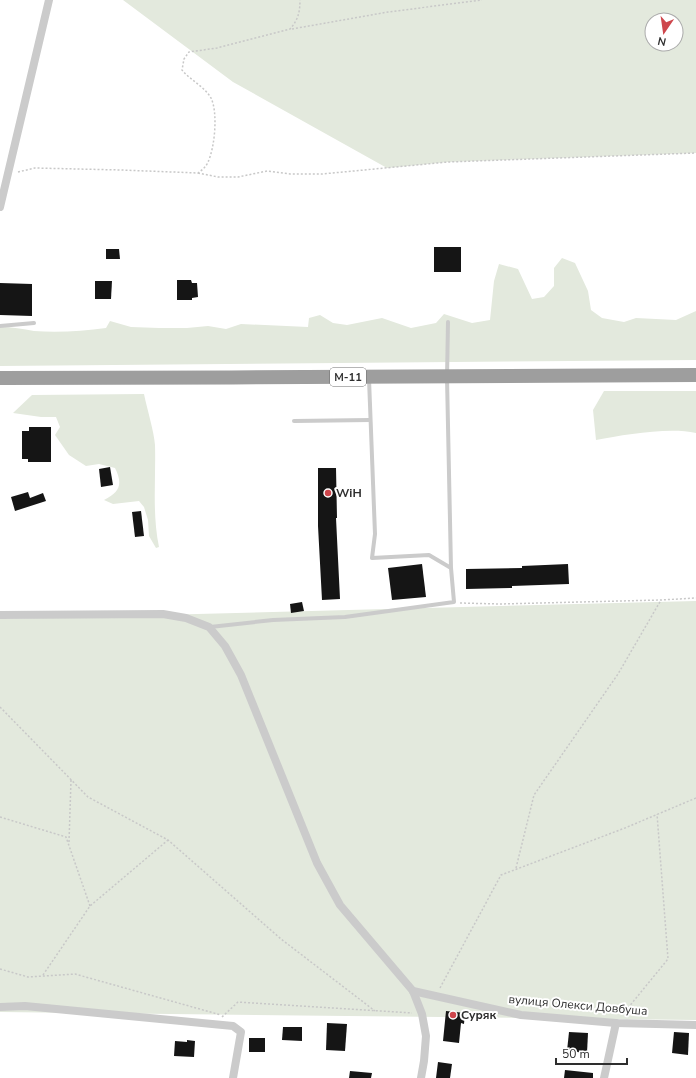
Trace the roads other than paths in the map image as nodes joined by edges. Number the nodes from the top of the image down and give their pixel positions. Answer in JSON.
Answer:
{"nodes":[{"id":1,"x":49,"y":0,"type":"edge"},
{"id":2,"x":0,"y":206,"type":"edge"},
{"id":3,"x":448,"y":322,"type":"dead end"},
{"id":4,"x":34,"y":323,"type":"dead end"},
{"id":5,"x":0,"y":326,"type":"edge"},
{"id":6,"x":696,"y":375,"type":"edge"},
{"id":7,"x":368,"y":377,"type":"junction"},
{"id":8,"x":0,"y":378,"type":"edge"},
{"id":9,"x":447,"y":378,"type":"junction"},
{"id":10,"x":294,"y":420,"type":"dead end"},
{"id":11,"x":370,"y":420,"type":"junction"},
{"id":12,"x":451,"y":568,"type":"junction"},
{"id":13,"x":0,"y":615,"type":"edge"},
{"id":14,"x":209,"y":627,"type":"junction"},
{"id":15,"x":413,"y":991,"type":"junction"},
{"id":16,"x":0,"y":1007,"type":"edge"},
{"id":17,"x":616,"y":1023,"type":"junction"},
{"id":18,"x":696,"y":1025,"type":"edge"},
{"id":19,"x":232,"y":1078,"type":"edge"},
{"id":20,"x":421,"y":1078,"type":"edge"},
{"id":21,"x":604,"y":1078,"type":"edge"}],
"edges":[{"from":1,"to":2,"type":"street"},
{"from":3,"to":9,"type":"lane"},
{"from":4,"to":5,"type":"lane"},
{"from":6,"to":9,"type":"highway","number":"М-11"},
{"from":7,"to":8,"type":"highway","number":"М-11"},
{"from":7,"to":9,"type":"highway","number":"М-11"},
{"from":7,"to":11,"type":"lane"},
{"from":9,"to":12,"type":"lane"},
{"from":10,"to":11,"type":"lane"},
{"from":11,"to":12,"type":"lane"},
{"from":12,"to":14,"type":"lane"},
{"from":13,"to":14,"type":"street"},
{"from":14,"to":15,"type":"street"},
{"from":15,"to":17,"type":"street","name":"вулиця Олекси Довбуша"},
{"from":15,"to":20,"type":"street"},
{"from":16,"to":19,"type":"street"},
{"from":17,"to":18,"type":"street","name":"вулиця Олекси Довбуша"},
{"from":17,"to":21,"type":"street"}]}
